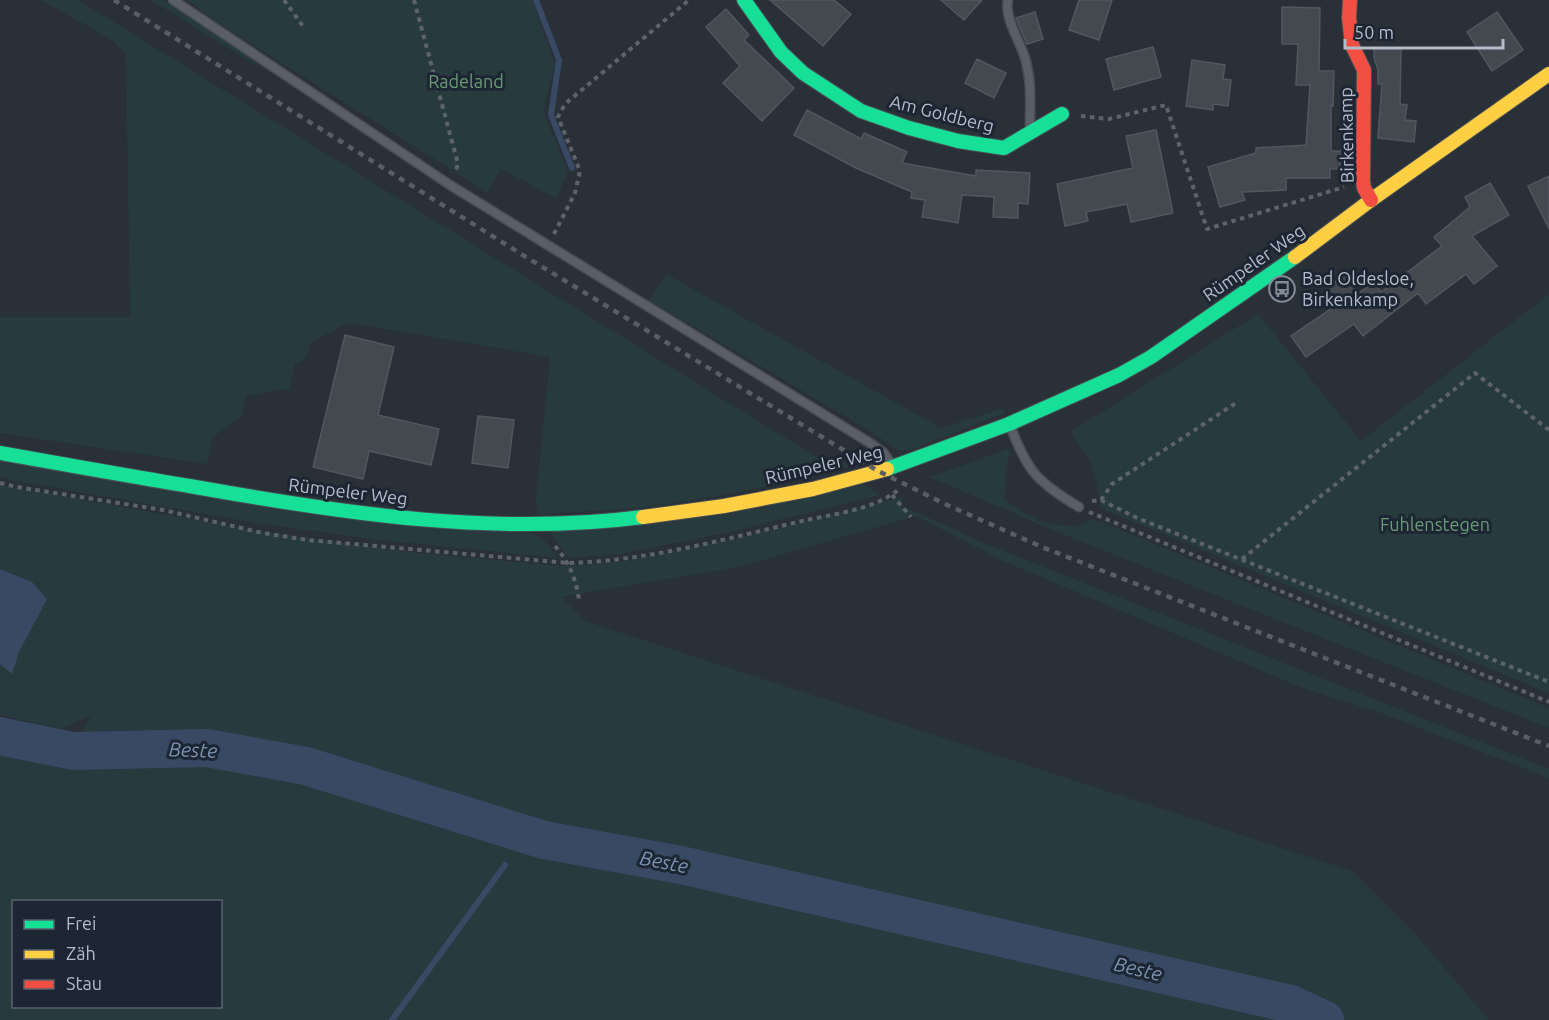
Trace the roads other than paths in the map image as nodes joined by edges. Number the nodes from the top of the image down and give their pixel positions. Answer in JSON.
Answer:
{"nodes":[{"id":1,"x":173,"y":0,"type":"edge"},
{"id":2,"x":744,"y":0,"type":"edge"},
{"id":3,"x":1008,"y":0,"type":"edge"},
{"id":4,"x":1350,"y":0,"type":"edge"},
{"id":5,"x":1549,"y":74,"type":"edge"},
{"id":6,"x":1062,"y":114,"type":"road end"},
{"id":7,"x":1029,"y":133,"type":"junction"},
{"id":8,"x":1371,"y":200,"type":"junction"},
{"id":9,"x":1010,"y":424,"type":"junction"},
{"id":10,"x":0,"y":453,"type":"edge"},
{"id":11,"x":894,"y":467,"type":"junction"},
{"id":12,"x":1079,"y":507,"type":"dead end"}],
"edges":[{"from":1,"to":11,"type":"lane"},
{"from":2,"to":7,"type":"street","name":"Am Goldberg"},
{"from":3,"to":7,"type":"lane"},
{"from":4,"to":8,"type":"street","name":"Birkenkamp"},
{"from":5,"to":8,"type":"street","name":"Rümpeler Weg"},
{"from":6,"to":7,"type":"street","name":"Am Goldberg"},
{"from":8,"to":9,"type":"street","name":"Rümpeler Weg"},
{"from":9,"to":11,"type":"street","name":"Rümpeler Weg"},
{"from":9,"to":12,"type":"lane"},
{"from":10,"to":11,"type":"street","name":"Rümpeler Weg"}]}
